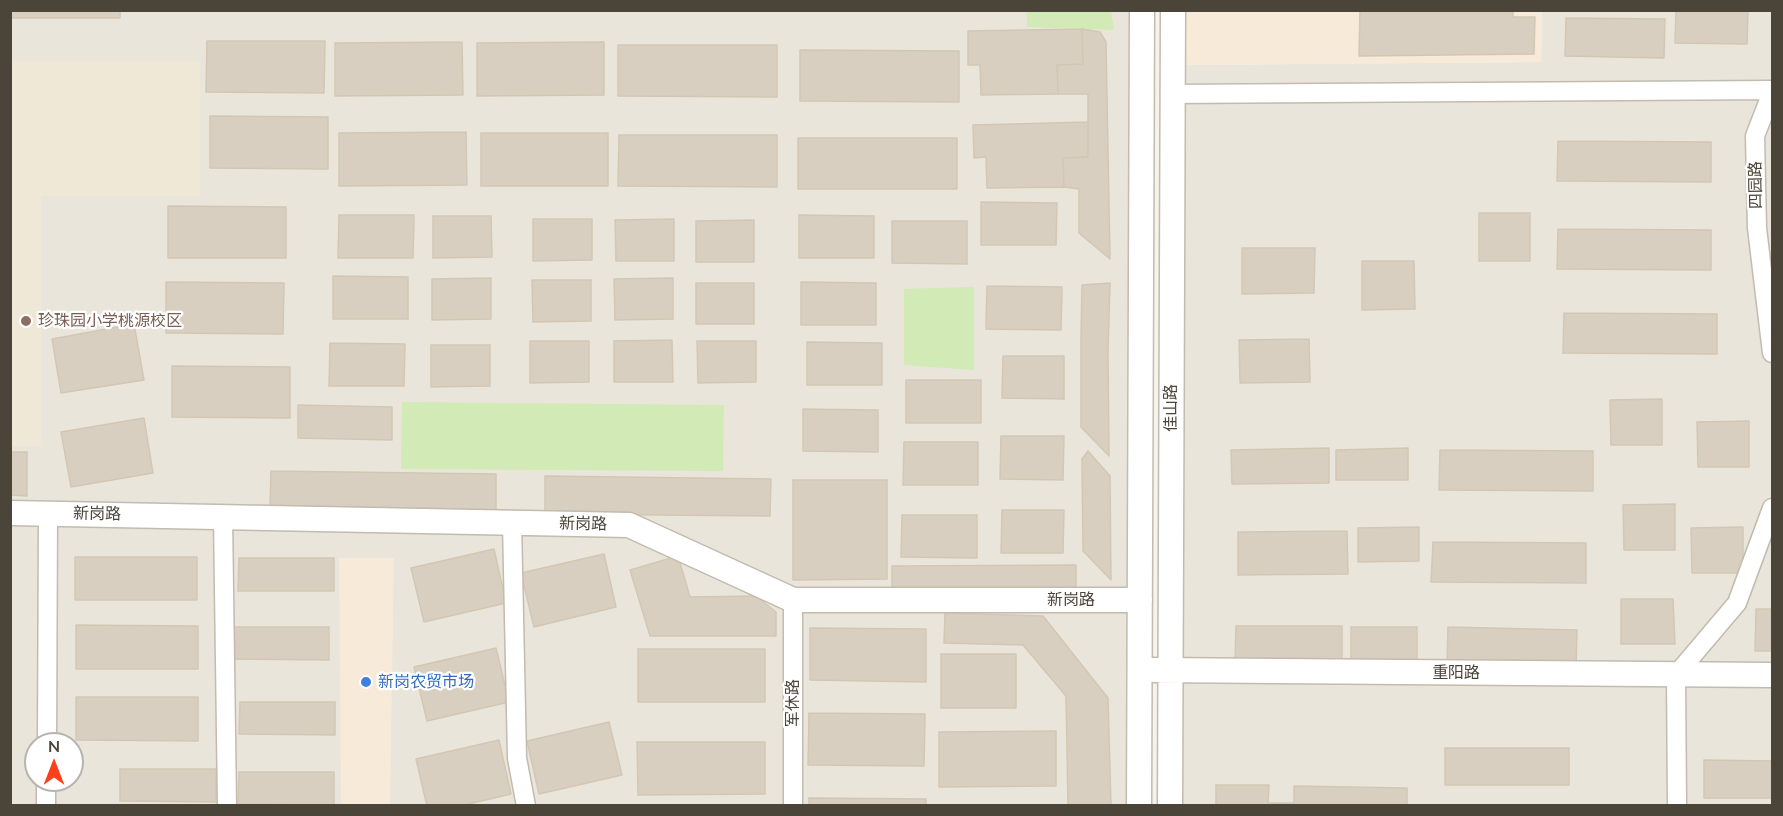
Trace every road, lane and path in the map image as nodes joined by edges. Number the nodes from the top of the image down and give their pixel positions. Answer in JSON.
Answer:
{"nodes":[{"id":1,"x":1142,"y":10,"type":"edge"},
{"id":2,"x":1173,"y":10,"type":"edge"},
{"id":3,"x":1773,"y":91,"type":"edge"},
{"id":4,"x":1172,"y":94,"type":"junction"},
{"id":5,"x":1773,"y":353,"type":"edge"},
{"id":6,"x":1773,"y":508,"type":"edge"},
{"id":7,"x":10,"y":513,"type":"edge"},
{"id":8,"x":48,"y":513,"type":"junction"},
{"id":9,"x":223,"y":517,"type":"junction"},
{"id":10,"x":512,"y":522,"type":"junction"},
{"id":11,"x":794,"y":600,"type":"junction"},
{"id":12,"x":1140,"y":600,"type":"junction"},
{"id":13,"x":1139,"y":670,"type":"junction"},
{"id":14,"x":1170,"y":671,"type":"junction"},
{"id":15,"x":1676,"y":675,"type":"junction"},
{"id":16,"x":1773,"y":675,"type":"edge"},
{"id":17,"x":46,"y":732,"type":"edge"},
{"id":18,"x":227,"y":806,"type":"edge"},
{"id":19,"x":526,"y":806,"type":"edge"},
{"id":20,"x":793,"y":806,"type":"edge"},
{"id":21,"x":1139,"y":806,"type":"edge"},
{"id":22,"x":1170,"y":806,"type":"edge"},
{"id":23,"x":1677,"y":806,"type":"edge"}],
"edges":[{"from":1,"to":12,"type":"street","name":"佳山路"},
{"from":2,"to":4,"type":"street","name":"佳山路"},
{"from":3,"to":4,"type":"street"},
{"from":3,"to":5,"type":"street","name":"四园路"},
{"from":4,"to":14,"type":"street","name":"佳山路"},
{"from":6,"to":15,"type":"street"},
{"from":7,"to":8,"type":"street","name":"新岗路"},
{"from":8,"to":9,"type":"street","name":"新岗路"},
{"from":8,"to":17,"type":"street"},
{"from":9,"to":10,"type":"street","name":"新岗路"},
{"from":9,"to":18,"type":"street"},
{"from":10,"to":11,"type":"street","name":"新岗路"},
{"from":10,"to":19,"type":"street"},
{"from":11,"to":12,"type":"street","name":"新岗路"},
{"from":11,"to":20,"type":"street","name":"军休路"},
{"from":12,"to":13,"type":"street","name":"佳山路"},
{"from":13,"to":14,"type":"street","name":"重阳路"},
{"from":13,"to":21,"type":"street","name":"佳山路"},
{"from":14,"to":15,"type":"street","name":"重阳路"},
{"from":14,"to":22,"type":"street","name":"佳山路"},
{"from":15,"to":16,"type":"street","name":"重阳路"},
{"from":15,"to":23,"type":"street"}]}
